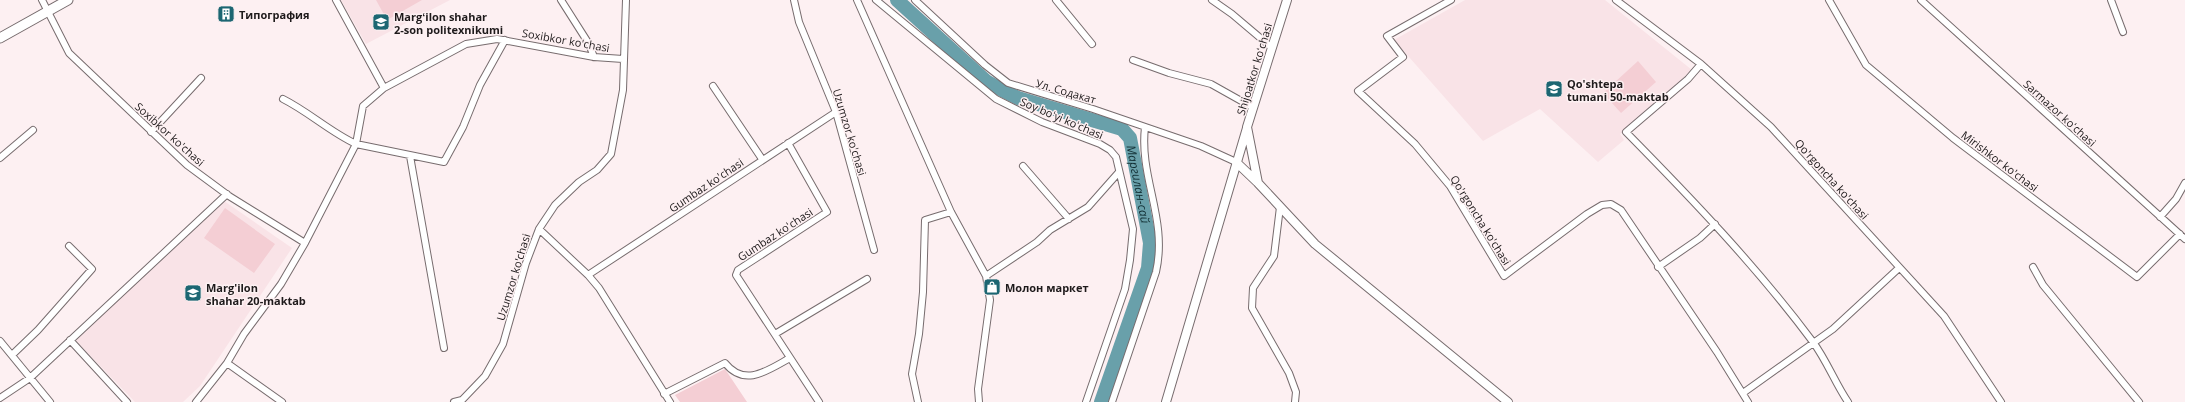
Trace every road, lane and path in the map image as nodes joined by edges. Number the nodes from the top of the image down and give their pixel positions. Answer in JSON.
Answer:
{"nodes":[{"id":1,"x":42,"y":0,"type":"edge"},
{"id":2,"x":68,"y":0,"type":"edge"},
{"id":3,"x":336,"y":0,"type":"edge"},
{"id":4,"x":561,"y":0,"type":"edge"},
{"id":5,"x":626,"y":0,"type":"edge"},
{"id":6,"x":794,"y":0,"type":"edge"},
{"id":7,"x":857,"y":0,"type":"edge"},
{"id":8,"x":876,"y":0,"type":"edge"},
{"id":9,"x":915,"y":0,"type":"edge"},
{"id":10,"x":1056,"y":0,"type":"edge"},
{"id":11,"x":1212,"y":0,"type":"edge"},
{"id":12,"x":1287,"y":0,"type":"edge"},
{"id":13,"x":1451,"y":0,"type":"edge"},
{"id":14,"x":1616,"y":0,"type":"edge"},
{"id":15,"x":1829,"y":0,"type":"edge"},
{"id":16,"x":1921,"y":0,"type":"edge"},
{"id":17,"x":2111,"y":0,"type":"edge"},
{"id":18,"x":49,"y":11,"type":"junction"},
{"id":19,"x":2123,"y":32,"type":"dead end"},
{"id":20,"x":0,"y":38,"type":"edge"},
{"id":21,"x":505,"y":40,"type":"junction"},
{"id":22,"x":1092,"y":44,"type":"dead end"},
{"id":23,"x":1271,"y":47,"type":"junction"},
{"id":24,"x":594,"y":57,"type":"junction"},
{"id":25,"x":623,"y":59,"type":"junction"},
{"id":26,"x":1133,"y":60,"type":"dead end"},
{"id":27,"x":1701,"y":64,"type":"junction"},
{"id":28,"x":201,"y":78,"type":"dead end"},
{"id":29,"x":713,"y":86,"type":"dead end"},
{"id":30,"x":384,"y":88,"type":"junction"},
{"id":31,"x":283,"y":99,"type":"dead end"},
{"id":32,"x":1252,"y":107,"type":"junction"},
{"id":33,"x":836,"y":112,"type":"junction"},
{"id":34,"x":1145,"y":127,"type":"junction"},
{"id":35,"x":1247,"y":127,"type":"junction"},
{"id":36,"x":33,"y":130,"type":"dead end"},
{"id":37,"x":151,"y":132,"type":"junction"},
{"id":38,"x":788,"y":142,"type":"junction"},
{"id":39,"x":356,"y":144,"type":"junction"},
{"id":40,"x":410,"y":156,"type":"junction"},
{"id":41,"x":0,"y":158,"type":"edge"},
{"id":42,"x":762,"y":159,"type":"junction"},
{"id":43,"x":1236,"y":162,"type":"junction"},
{"id":44,"x":1023,"y":166,"type":"dead end"},
{"id":45,"x":1119,"y":172,"type":"junction"},
{"id":46,"x":1258,"y":183,"type":"junction"},
{"id":47,"x":2185,"y":183,"type":"edge"},
{"id":48,"x":227,"y":194,"type":"junction"},
{"id":49,"x":1280,"y":207,"type":"junction"},
{"id":50,"x":951,"y":212,"type":"junction"},
{"id":51,"x":2160,"y":217,"type":"junction"},
{"id":52,"x":1069,"y":219,"type":"junction"},
{"id":53,"x":1715,"y":224,"type":"junction"},
{"id":54,"x":539,"y":229,"type":"junction"},
{"id":55,"x":2180,"y":234,"type":"junction"},
{"id":56,"x":2185,"y":239,"type":"edge"},
{"id":57,"x":305,"y":243,"type":"junction"},
{"id":58,"x":69,"y":246,"type":"dead end"},
{"id":59,"x":874,"y":250,"type":"dead end"},
{"id":60,"x":1658,"y":267,"type":"junction"},
{"id":61,"x":2033,"y":267,"type":"dead end"},
{"id":62,"x":1899,"y":268,"type":"junction"},
{"id":63,"x":588,"y":274,"type":"junction"},
{"id":64,"x":986,"y":276,"type":"junction"},
{"id":65,"x":867,"y":279,"type":"dead end"},
{"id":66,"x":775,"y":334,"type":"junction"},
{"id":67,"x":70,"y":340,"type":"junction"},
{"id":68,"x":0,"y":341,"type":"edge"},
{"id":69,"x":1814,"y":344,"type":"junction"},
{"id":70,"x":444,"y":348,"type":"dead end"},
{"id":71,"x":12,"y":355,"type":"junction"},
{"id":72,"x":790,"y":358,"type":"junction"},
{"id":73,"x":228,"y":363,"type":"junction"},
{"id":74,"x":30,"y":378,"type":"junction"},
{"id":75,"x":1743,"y":393,"type":"junction"},
{"id":76,"x":664,"y":394,"type":"junction"},
{"id":77,"x":0,"y":398,"type":"edge"},
{"id":78,"x":462,"y":401,"type":"edge"},
{"id":79,"x":50,"y":402,"type":"edge"},
{"id":80,"x":127,"y":402,"type":"edge"},
{"id":81,"x":196,"y":402,"type":"edge"},
{"id":82,"x":282,"y":402,"type":"edge"},
{"id":83,"x":454,"y":402,"type":"edge"},
{"id":84,"x":670,"y":402,"type":"edge"},
{"id":85,"x":819,"y":402,"type":"edge"},
{"id":86,"x":918,"y":402,"type":"edge"},
{"id":87,"x":979,"y":402,"type":"edge"},
{"id":88,"x":1086,"y":402,"type":"edge"},
{"id":89,"x":1112,"y":402,"type":"edge"},
{"id":90,"x":1166,"y":402,"type":"edge"},
{"id":91,"x":1295,"y":402,"type":"edge"},
{"id":92,"x":1508,"y":402,"type":"edge"},
{"id":93,"x":1748,"y":402,"type":"edge"},
{"id":94,"x":1848,"y":402,"type":"edge"},
{"id":95,"x":2001,"y":402,"type":"edge"},
{"id":96,"x":2139,"y":402,"type":"edge"}],
"edges":[{"from":1,"to":18,"type":"street","name":"Soxibkor ko'chasi"},
{"from":2,"to":18,"type":"main road"},
{"from":3,"to":30,"type":"street"},
{"from":4,"to":24,"type":"street"},
{"from":5,"to":25,"type":"street","name":"Uzumzor ko'chasi"},
{"from":6,"to":33,"type":"street","name":"Uzumzor ko'chasi"},
{"from":7,"to":50,"type":"street"},
{"from":8,"to":45,"type":"street","name":"Soy boʻyi koʻchasi"},
{"from":9,"to":34,"type":"street","name":"Ул. Содакат"},
{"from":10,"to":22,"type":"street"},
{"from":11,"to":23,"type":"street"},
{"from":12,"to":23,"type":"street","name":"Shijoatkor koʻchasi"},
{"from":13,"to":60,"type":"street","name":"Qo'rgoncha ko'chasi"},
{"from":14,"to":27,"type":"street","name":"Qo'rgoncha ko'chasi"},
{"from":15,"to":55,"type":"street","name":"Mirishkor ko'chasi"},
{"from":16,"to":51,"type":"street","name":"Sarmazor koʻchasi"},
{"from":17,"to":19,"type":"street"},
{"from":18,"to":20,"type":"main road"},
{"from":18,"to":37,"type":"street","name":"Soxibkor ko'chasi"},
{"from":21,"to":24,"type":"street","name":"Soxibkor ko'chasi"},
{"from":21,"to":30,"type":"street","name":"Soxibkor ko'chasi"},
{"from":21,"to":40,"type":"street","name":"Soxibkor ko'chasi"},
{"from":23,"to":32,"type":"street","name":"Shijoatkor koʻchasi"},
{"from":24,"to":25,"type":"street","name":"Soxibkor ko'chasi"},
{"from":25,"to":54,"type":"street","name":"Uzumzor ko'chasi"},
{"from":26,"to":32,"type":"street"},
{"from":27,"to":53,"type":"street"},
{"from":27,"to":62,"type":"street","name":"Qo'rgoncha ko'chasi"},
{"from":28,"to":37,"type":"street"},
{"from":29,"to":42,"type":"street"},
{"from":30,"to":39,"type":"street","name":"Soxibkor ko'chasi"},
{"from":31,"to":39,"type":"street"},
{"from":32,"to":35,"type":"street","name":"Shijoatkor koʻchasi"},
{"from":33,"to":38,"type":"street","name":"Gumbaz ko'chasi"},
{"from":33,"to":59,"type":"street","name":"Uzumzor ko'chasi"},
{"from":34,"to":43,"type":"street","name":"Ул. Содакат"},
{"from":34,"to":89,"type":"street"},
{"from":35,"to":43,"type":"street"},
{"from":35,"to":46,"type":"street","name":"Shijoatkor koʻchasi"},
{"from":36,"to":41,"type":"street"},
{"from":37,"to":48,"type":"street","name":"Soxibkor ko'chasi"},
{"from":38,"to":42,"type":"street","name":"Gumbaz ko'chasi"},
{"from":38,"to":66,"type":"street","name":"Gumbaz koʻchasi"},
{"from":39,"to":40,"type":"street","name":"Soxibkor ko'chasi"},
{"from":39,"to":57,"type":"street","name":"Soxibkor ko'chasi"},
{"from":40,"to":70,"type":"street"},
{"from":42,"to":63,"type":"street","name":"Gumbaz ko'chasi"},
{"from":43,"to":46,"type":"street"},
{"from":43,"to":90,"type":"street"},
{"from":44,"to":52,"type":"street"},
{"from":45,"to":52,"type":"street"},
{"from":45,"to":88,"type":"street","name":"Soy boʻyi koʻchasi"},
{"from":46,"to":49,"type":"street"},
{"from":47,"to":51,"type":"street"},
{"from":48,"to":57,"type":"street","name":"Soxibkor ko'chasi"},
{"from":48,"to":67,"type":"street"},
{"from":49,"to":91,"type":"street"},
{"from":49,"to":92,"type":"street"},
{"from":50,"to":64,"type":"street"},
{"from":50,"to":86,"type":"street"},
{"from":51,"to":55,"type":"street","name":"Sarmazor koʻchasi"},
{"from":52,"to":64,"type":"street"},
{"from":53,"to":60,"type":"street"},
{"from":53,"to":69,"type":"street"},
{"from":54,"to":63,"type":"street"},
{"from":54,"to":78,"type":"street","name":"Uzumzor ko'chasi"},
{"from":55,"to":56,"type":"street","name":"Sarmazor koʻchasi"},
{"from":57,"to":73,"type":"street","name":"Soxibkor ko'chasi"},
{"from":58,"to":71,"type":"street"},
{"from":60,"to":75,"type":"street","name":"Qo'rgoncha ko'chasi"},
{"from":61,"to":96,"type":"street"},
{"from":62,"to":69,"type":"street"},
{"from":62,"to":95,"type":"street","name":"Qo'rgoncha ko'chasi"},
{"from":63,"to":76,"type":"street"},
{"from":64,"to":87,"type":"street"},
{"from":65,"to":66,"type":"street"},
{"from":66,"to":72,"type":"street","name":"Gumbaz koʻchasi"},
{"from":67,"to":74,"type":"street"},
{"from":67,"to":80,"type":"street"},
{"from":68,"to":71,"type":"street"},
{"from":69,"to":75,"type":"street"},
{"from":69,"to":94,"type":"street"},
{"from":71,"to":74,"type":"street"},
{"from":72,"to":76,"type":"street"},
{"from":72,"to":85,"type":"street","name":"Gumbaz koʻchasi"},
{"from":73,"to":81,"type":"street","name":"Soxibkor ko'chasi"},
{"from":73,"to":82,"type":"street"},
{"from":74,"to":77,"type":"street"},
{"from":74,"to":79,"type":"street"},
{"from":75,"to":93,"type":"street","name":"Qo'rgoncha ko'chasi"},
{"from":76,"to":84,"type":"street"},
{"from":78,"to":83,"type":"street","name":"Uzumzor ko'chasi"}]}
